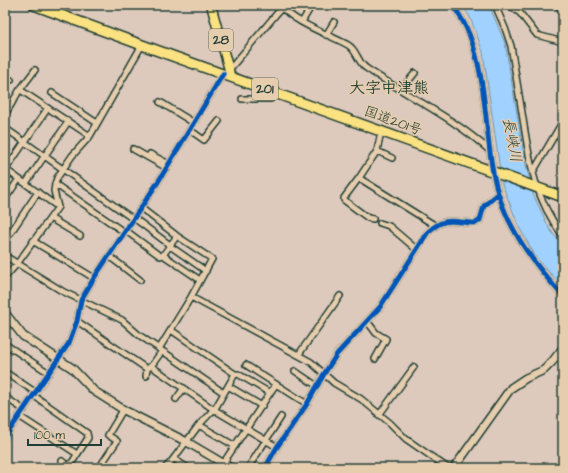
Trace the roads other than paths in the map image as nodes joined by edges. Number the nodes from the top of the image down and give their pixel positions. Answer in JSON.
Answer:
{"nodes":[{"id":1,"x":34,"y":5,"type":"edge"},
{"id":2,"x":211,"y":5,"type":"edge"},
{"id":3,"x":312,"y":5,"type":"edge"},
{"id":4,"x":453,"y":5,"type":"edge"},
{"id":5,"x":495,"y":5,"type":"edge"},
{"id":6,"x":509,"y":5,"type":"edge"},
{"id":7,"x":557,"y":5,"type":"edge"},
{"id":8,"x":282,"y":6,"type":"edge"},
{"id":9,"x":563,"y":10,"type":"edge"},
{"id":10,"x":302,"y":22,"type":"junction"},
{"id":11,"x":334,"y":22,"type":"dead end"},
{"id":12,"x":326,"y":34,"type":"junction"},
{"id":13,"x":563,"y":42,"type":"edge"},
{"id":14,"x":142,"y":45,"type":"junction"},
{"id":15,"x":35,"y":70,"type":"dead end"},
{"id":16,"x":228,"y":73,"type":"junction"},
{"id":17,"x":415,"y":73,"type":"dead end"},
{"id":18,"x":5,"y":77,"type":"edge"},
{"id":19,"x":11,"y":80,"type":"dead end"},
{"id":20,"x":401,"y":90,"type":"junction"},
{"id":21,"x":22,"y":92,"type":"dead end"},
{"id":22,"x":274,"y":92,"type":"junction"},
{"id":23,"x":52,"y":93,"type":"dead end"},
{"id":24,"x":242,"y":99,"type":"dead end"},
{"id":25,"x":160,"y":102,"type":"dead end"},
{"id":26,"x":48,"y":108,"type":"junction"},
{"id":27,"x":5,"y":115,"type":"edge"},
{"id":28,"x":219,"y":121,"type":"dead end"},
{"id":29,"x":563,"y":121,"type":"edge"},
{"id":30,"x":68,"y":122,"type":"junction"},
{"id":31,"x":97,"y":123,"type":"junction"},
{"id":32,"x":194,"y":123,"type":"junction"},
{"id":33,"x":5,"y":128,"type":"edge"},
{"id":34,"x":190,"y":130,"type":"junction"},
{"id":35,"x":381,"y":132,"type":"junction"},
{"id":36,"x":90,"y":136,"type":"junction"},
{"id":37,"x":25,"y":142,"type":"junction"},
{"id":38,"x":133,"y":149,"type":"dead end"},
{"id":39,"x":377,"y":151,"type":"junction"},
{"id":40,"x":490,"y":151,"type":"junction"},
{"id":41,"x":150,"y":154,"type":"dead end"},
{"id":42,"x":44,"y":156,"type":"junction"},
{"id":43,"x":392,"y":158,"type":"dead end"},
{"id":44,"x":168,"y":166,"type":"junction"},
{"id":45,"x":6,"y":169,"type":"edge"},
{"id":46,"x":63,"y":169,"type":"junction"},
{"id":47,"x":533,"y":172,"type":"junction"},
{"id":48,"x":495,"y":173,"type":"junction"},
{"id":49,"x":359,"y":178,"type":"junction"},
{"id":50,"x":19,"y":179,"type":"junction"},
{"id":51,"x":26,"y":183,"type":"junction"},
{"id":52,"x":55,"y":184,"type":"junction"},
{"id":53,"x":535,"y":186,"type":"junction"},
{"id":54,"x":38,"y":192,"type":"junction"},
{"id":55,"x":498,"y":194,"type":"junction"},
{"id":56,"x":563,"y":197,"type":"edge"},
{"id":57,"x":5,"y":199,"type":"edge"},
{"id":58,"x":58,"y":206,"type":"junction"},
{"id":59,"x":140,"y":208,"type":"junction"},
{"id":60,"x":50,"y":218,"type":"junction"},
{"id":61,"x":133,"y":219,"type":"junction"},
{"id":62,"x":373,"y":219,"type":"dead end"},
{"id":63,"x":380,"y":223,"type":"dead end"},
{"id":64,"x":436,"y":226,"type":"junction"},
{"id":65,"x":125,"y":232,"type":"junction"},
{"id":66,"x":80,"y":236,"type":"dead end"},
{"id":67,"x":177,"y":236,"type":"junction"},
{"id":68,"x":563,"y":236,"type":"edge"},
{"id":69,"x":5,"y":241,"type":"edge"},
{"id":70,"x":34,"y":241,"type":"junction"},
{"id":71,"x":170,"y":245,"type":"junction"},
{"id":72,"x":416,"y":250,"type":"junction"},
{"id":73,"x":163,"y":255,"type":"junction"},
{"id":74,"x":5,"y":256,"type":"edge"},
{"id":75,"x":109,"y":256,"type":"junction"},
{"id":76,"x":17,"y":264,"type":"junction"},
{"id":77,"x":206,"y":270,"type":"junction"},
{"id":78,"x":5,"y":277,"type":"edge"},
{"id":79,"x":94,"y":278,"type":"junction"},
{"id":80,"x":140,"y":280,"type":"dead end"},
{"id":81,"x":200,"y":280,"type":"junction"},
{"id":82,"x":340,"y":296,"type":"dead end"},
{"id":83,"x":563,"y":296,"type":"edge"},
{"id":84,"x":191,"y":297,"type":"junction"},
{"id":85,"x":81,"y":300,"type":"junction"},
{"id":86,"x":5,"y":313,"type":"edge"},
{"id":87,"x":77,"y":321,"type":"junction"},
{"id":88,"x":367,"y":321,"type":"junction"},
{"id":89,"x":171,"y":330,"type":"junction"},
{"id":90,"x":5,"y":344,"type":"edge"},
{"id":91,"x":563,"y":348,"type":"edge"},
{"id":92,"x":160,"y":350,"type":"junction"},
{"id":93,"x":299,"y":354,"type":"junction"},
{"id":94,"x":375,"y":359,"type":"dead end"},
{"id":95,"x":58,"y":360,"type":"junction"},
{"id":96,"x":246,"y":365,"type":"dead end"},
{"id":97,"x":149,"y":367,"type":"junction"},
{"id":98,"x":414,"y":367,"type":"dead end"},
{"id":99,"x":295,"y":371,"type":"dead end"},
{"id":100,"x":5,"y":372,"type":"edge"},
{"id":101,"x":49,"y":373,"type":"junction"},
{"id":102,"x":235,"y":374,"type":"junction"},
{"id":103,"x":324,"y":374,"type":"junction"},
{"id":104,"x":146,"y":376,"type":"dead end"},
{"id":105,"x":276,"y":384,"type":"junction"},
{"id":106,"x":228,"y":386,"type":"junction"},
{"id":107,"x":318,"y":386,"type":"junction"},
{"id":108,"x":184,"y":388,"type":"junction"},
{"id":109,"x":224,"y":393,"type":"junction"},
{"id":110,"x":270,"y":393,"type":"junction"},
{"id":111,"x":34,"y":394,"type":"junction"},
{"id":112,"x":5,"y":397,"type":"edge"},
{"id":113,"x":176,"y":399,"type":"dead end"},
{"id":114,"x":308,"y":404,"type":"junction"},
{"id":115,"x":262,"y":406,"type":"junction"},
{"id":116,"x":213,"y":409,"type":"junction"},
{"id":117,"x":24,"y":410,"type":"junction"},
{"id":118,"x":123,"y":410,"type":"junction"},
{"id":119,"x":379,"y":415,"type":"junction"},
{"id":120,"x":19,"y":416,"type":"junction"},
{"id":121,"x":281,"y":417,"type":"dead end"},
{"id":122,"x":199,"y":425,"type":"junction"},
{"id":123,"x":246,"y":429,"type":"junction"},
{"id":124,"x":5,"y":437,"type":"edge"},
{"id":125,"x":266,"y":440,"type":"junction"},
{"id":126,"x":187,"y":442,"type":"junction"},
{"id":127,"x":235,"y":446,"type":"junction"},
{"id":128,"x":277,"y":447,"type":"junction"},
{"id":129,"x":77,"y":454,"type":"junction"},
{"id":130,"x":174,"y":459,"type":"junction"},
{"id":131,"x":62,"y":461,"type":"dead end"},
{"id":132,"x":222,"y":466,"type":"edge"},
{"id":133,"x":99,"y":468,"type":"edge"},
{"id":134,"x":165,"y":468,"type":"edge"},
{"id":135,"x":188,"y":468,"type":"edge"},
{"id":136,"x":231,"y":468,"type":"edge"},
{"id":137,"x":248,"y":468,"type":"edge"},
{"id":138,"x":265,"y":468,"type":"edge"},
{"id":139,"x":448,"y":468,"type":"edge"},
{"id":140,"x":454,"y":468,"type":"edge"}],
"edges":[{"from":1,"to":14,"type":"highway","name":"国道201号","number":"201"},
{"from":2,"to":16,"type":"main road","number":"28"},
{"from":3,"to":10,"type":"street"},
{"from":4,"to":40,"type":"street"},
{"from":5,"to":47,"type":"street"},
{"from":6,"to":13,"type":"street"},
{"from":7,"to":9,"type":"street"},
{"from":8,"to":10,"type":"street"},
{"from":8,"to":16,"type":"street"},
{"from":10,"to":12,"type":"street"},
{"from":11,"to":12,"type":"street"},
{"from":12,"to":20,"type":"street"},
{"from":14,"to":16,"type":"highway","name":"国道201号","number":"201"},
{"from":14,"to":31,"type":"street"},
{"from":15,"to":27,"type":"street"},
{"from":16,"to":22,"type":"highway","name":"国道201号","number":"201"},
{"from":16,"to":32,"type":"street"},
{"from":17,"to":20,"type":"street"},
{"from":18,"to":19,"type":"street"},
{"from":20,"to":40,"type":"street"},
{"from":21,"to":26,"type":"street"},
{"from":22,"to":24,"type":"street"},
{"from":22,"to":35,"type":"highway","name":"国道201号","number":"201"},
{"from":23,"to":31,"type":"street"},
{"from":25,"to":32,"type":"street"},
{"from":26,"to":30,"type":"street"},
{"from":26,"to":37,"type":"street"},
{"from":28,"to":34,"type":"street"},
{"from":29,"to":47,"type":"street"},
{"from":30,"to":36,"type":"street"},
{"from":30,"to":42,"type":"street"},
{"from":31,"to":36,"type":"street"},
{"from":32,"to":34,"type":"street"},
{"from":33,"to":37,"type":"street"},
{"from":34,"to":44,"type":"street"},
{"from":35,"to":39,"type":"street"},
{"from":35,"to":48,"type":"highway","name":"国道201号","number":"201"},
{"from":36,"to":46,"type":"street"},
{"from":37,"to":42,"type":"street"},
{"from":37,"to":45,"type":"street"},
{"from":38,"to":44,"type":"street"},
{"from":39,"to":43,"type":"street"},
{"from":39,"to":49,"type":"street"},
{"from":40,"to":48,"type":"street"},
{"from":41,"to":44,"type":"street"},
{"from":42,"to":46,"type":"street"},
{"from":42,"to":51,"type":"street"},
{"from":44,"to":59,"type":"street"},
{"from":45,"to":50,"type":"street"},
{"from":46,"to":52,"type":"street"},
{"from":46,"to":61,"type":"street"},
{"from":47,"to":53,"type":"street"},
{"from":48,"to":53,"type":"highway","name":"国道201号","number":"201"},
{"from":48,"to":55,"type":"street"},
{"from":49,"to":62,"type":"street"},
{"from":49,"to":64,"type":"street"},
{"from":50,"to":51,"type":"street"},
{"from":50,"to":57,"type":"street"},
{"from":51,"to":54,"type":"street"},
{"from":52,"to":58,"type":"street"},
{"from":52,"to":65,"type":"street"},
{"from":53,"to":56,"type":"highway","name":"国道201号","number":"201"},
{"from":53,"to":68,"type":"street"},
{"from":54,"to":58,"type":"street"},
{"from":54,"to":69,"type":"street"},
{"from":55,"to":64,"type":"street"},
{"from":55,"to":83,"type":"street"},
{"from":58,"to":60,"type":"street"},
{"from":59,"to":61,"type":"street"},
{"from":59,"to":67,"type":"street"},
{"from":60,"to":66,"type":"street"},
{"from":60,"to":70,"type":"street"},
{"from":61,"to":65,"type":"street"},
{"from":61,"to":71,"type":"street"},
{"from":63,"to":72,"type":"street"},
{"from":64,"to":72,"type":"street"},
{"from":65,"to":73,"type":"street"},
{"from":65,"to":75,"type":"street"},
{"from":67,"to":71,"type":"street"},
{"from":67,"to":77,"type":"street"},
{"from":70,"to":76,"type":"street"},
{"from":70,"to":79,"type":"street"},
{"from":71,"to":73,"type":"street"},
{"from":71,"to":77,"type":"street"},
{"from":72,"to":88,"type":"street"},
{"from":73,"to":81,"type":"street"},
{"from":74,"to":76,"type":"street"},
{"from":75,"to":79,"type":"street"},
{"from":75,"to":80,"type":"street"},
{"from":76,"to":78,"type":"street"},
{"from":76,"to":85,"type":"street"},
{"from":77,"to":81,"type":"street"},
{"from":79,"to":85,"type":"street"},
{"from":81,"to":84,"type":"street"},
{"from":82,"to":93,"type":"street"},
{"from":84,"to":89,"type":"street"},
{"from":84,"to":93,"type":"street"},
{"from":85,"to":87,"type":"street"},
{"from":85,"to":92,"type":"street"},
{"from":86,"to":95,"type":"street"},
{"from":87,"to":95,"type":"street"},
{"from":87,"to":97,"type":"street"},
{"from":88,"to":94,"type":"street"},
{"from":88,"to":103,"type":"street"},
{"from":89,"to":92,"type":"street"},
{"from":89,"to":102,"type":"street"},
{"from":90,"to":101,"type":"street"},
{"from":91,"to":140,"type":"street"},
{"from":92,"to":97,"type":"street"},
{"from":92,"to":109,"type":"street"},
{"from":93,"to":103,"type":"street"},
{"from":95,"to":101,"type":"street"},
{"from":95,"to":118,"type":"street"},
{"from":96,"to":105,"type":"street"},
{"from":97,"to":104,"type":"street"},
{"from":97,"to":108,"type":"street"},
{"from":98,"to":119,"type":"street"},
{"from":99,"to":107,"type":"street"},
{"from":100,"to":111,"type":"street"},
{"from":101,"to":111,"type":"street"},
{"from":102,"to":106,"type":"street"},
{"from":102,"to":110,"type":"street"},
{"from":103,"to":107,"type":"street"},
{"from":103,"to":119,"type":"street"},
{"from":105,"to":110,"type":"street"},
{"from":105,"to":114,"type":"street"},
{"from":106,"to":109,"type":"street"},
{"from":106,"to":115,"type":"street"},
{"from":107,"to":114,"type":"street"},
{"from":108,"to":113,"type":"street"},
{"from":108,"to":116,"type":"street"},
{"from":109,"to":116,"type":"street"},
{"from":110,"to":115,"type":"street"},
{"from":111,"to":117,"type":"street"},
{"from":111,"to":129,"type":"street"},
{"from":112,"to":117,"type":"street"},
{"from":114,"to":128,"type":"street"},
{"from":115,"to":123,"type":"street"},
{"from":116,"to":122,"type":"street"},
{"from":116,"to":123,"type":"street"},
{"from":117,"to":120,"type":"street"},
{"from":118,"to":126,"type":"street"},
{"from":118,"to":133,"type":"street"},
{"from":119,"to":139,"type":"street"},
{"from":120,"to":124,"type":"street"},
{"from":120,"to":129,"type":"street"},
{"from":121,"to":125,"type":"street"},
{"from":122,"to":126,"type":"street"},
{"from":122,"to":127,"type":"street"},
{"from":123,"to":125,"type":"street"},
{"from":123,"to":127,"type":"street"},
{"from":125,"to":128,"type":"street"},
{"from":125,"to":137,"type":"street"},
{"from":126,"to":130,"type":"street"},
{"from":126,"to":132,"type":"street"},
{"from":127,"to":132,"type":"street"},
{"from":128,"to":138,"type":"street"},
{"from":129,"to":131,"type":"street"},
{"from":130,"to":134,"type":"street"},
{"from":130,"to":135,"type":"street"},
{"from":132,"to":136,"type":"street"}]}
